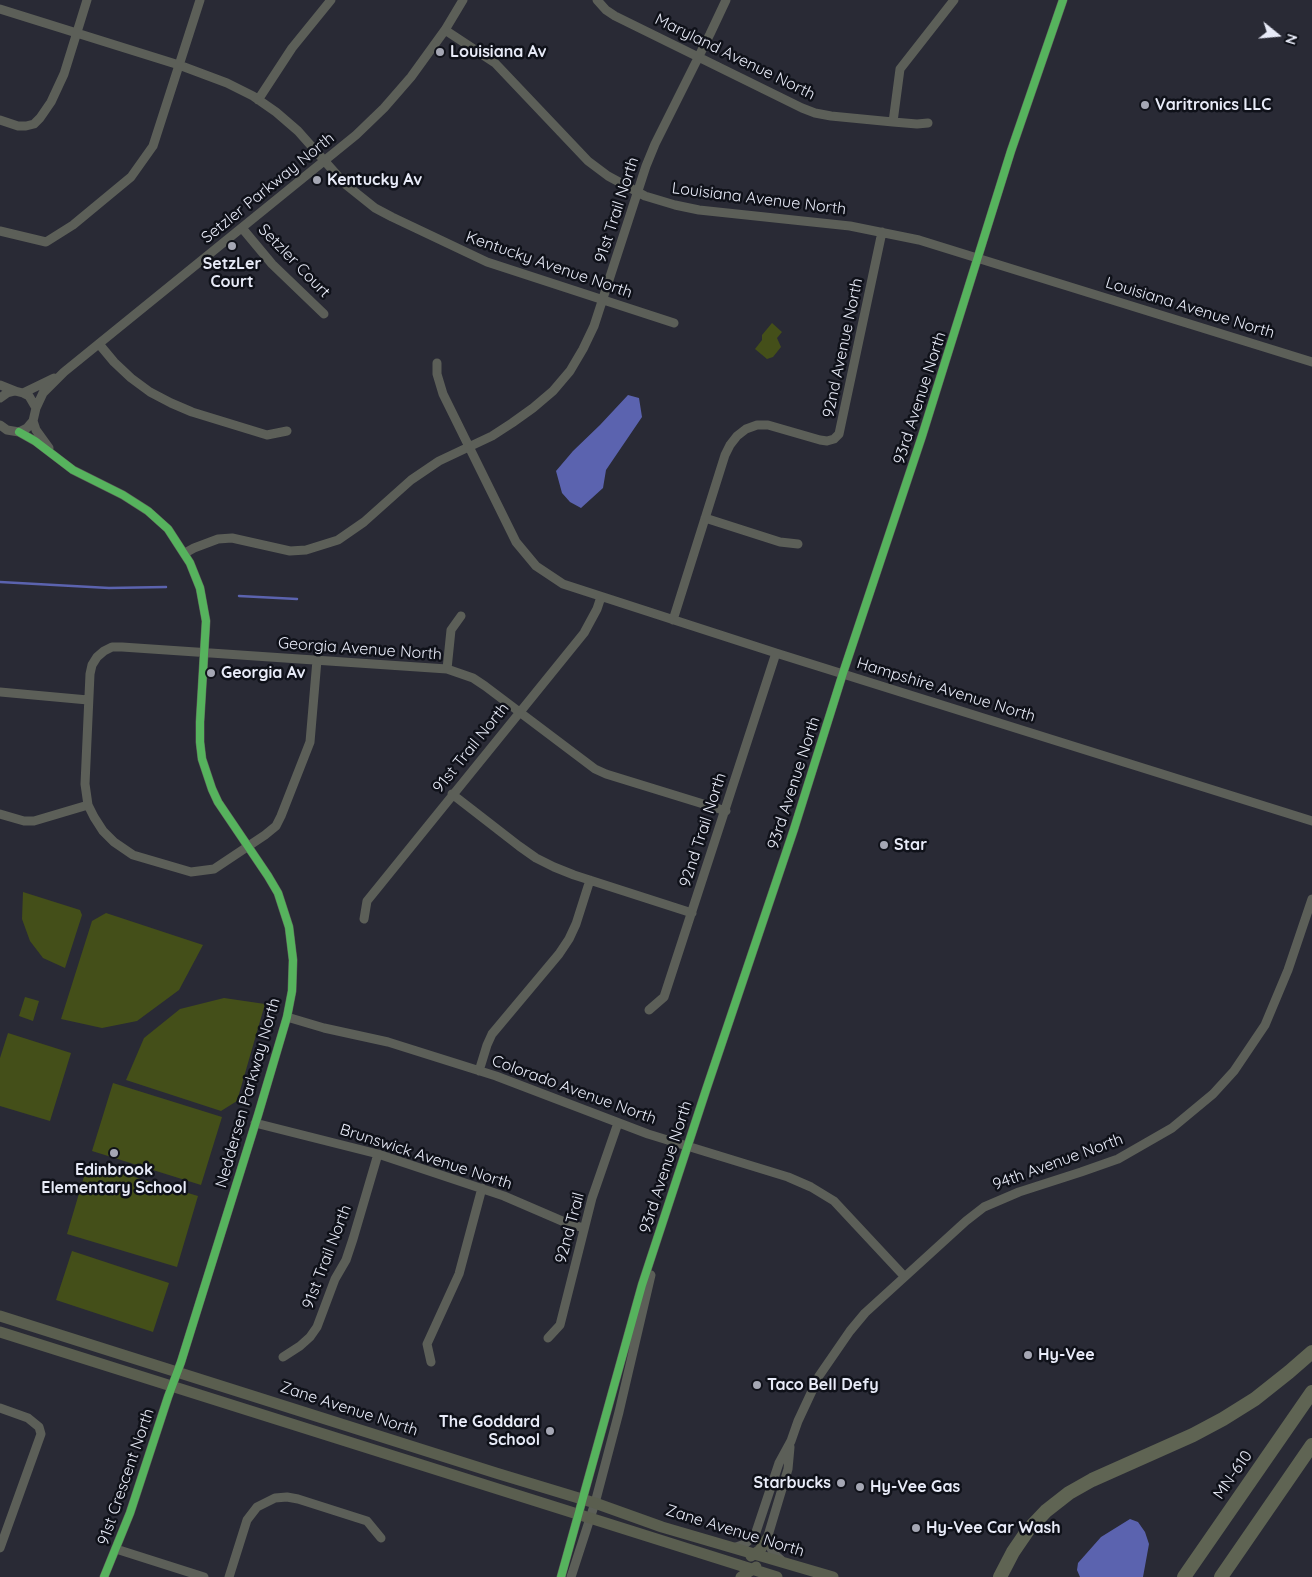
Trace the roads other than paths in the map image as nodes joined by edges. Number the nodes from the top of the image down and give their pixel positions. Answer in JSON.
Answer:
{"nodes":[{"id":1,"x":87,"y":0,"type":"edge"},
{"id":2,"x":200,"y":0,"type":"edge"},
{"id":3,"x":331,"y":0,"type":"edge"},
{"id":4,"x":463,"y":0,"type":"edge"},
{"id":5,"x":597,"y":0,"type":"edge"},
{"id":6,"x":726,"y":0,"type":"edge"},
{"id":7,"x":954,"y":0,"type":"edge"},
{"id":8,"x":1063,"y":0,"type":"edge"},
{"id":9,"x":0,"y":9,"type":"edge"},
{"id":10,"x":445,"y":30,"type":"junction"},
{"id":11,"x":77,"y":33,"type":"junction"},
{"id":12,"x":699,"y":56,"type":"junction"},
{"id":13,"x":179,"y":65,"type":"junction"},
{"id":14,"x":258,"y":100,"type":"junction"},
{"id":15,"x":0,"y":120,"type":"edge"},
{"id":16,"x":893,"y":122,"type":"junction"},
{"id":17,"x":928,"y":123,"type":"dead end"},
{"id":18,"x":326,"y":161,"type":"junction"},
{"id":19,"x":637,"y":192,"type":"junction"},
{"id":20,"x":242,"y":228,"type":"junction"},
{"id":21,"x":0,"y":231,"type":"edge"},
{"id":22,"x":882,"y":232,"type":"junction"},
{"id":23,"x":978,"y":258,"type":"junction"},
{"id":24,"x":602,"y":301,"type":"junction"},
{"id":25,"x":324,"y":314,"type":"dead end"},
{"id":26,"x":674,"y":323,"type":"dead end"},
{"id":27,"x":99,"y":344,"type":"junction"},
{"id":28,"x":1312,"y":362,"type":"edge"},
{"id":29,"x":437,"y":363,"type":"dead end"},
{"id":30,"x":64,"y":372,"type":"junction"},
{"id":31,"x":0,"y":385,"type":"edge"},
{"id":32,"x":19,"y":392,"type":"junction"},
{"id":33,"x":0,"y":398,"type":"edge"},
{"id":34,"x":36,"y":408,"type":"junction"},
{"id":35,"x":33,"y":421,"type":"junction"},
{"id":36,"x":2,"y":429,"type":"edge"},
{"id":37,"x":19,"y":432,"type":"junction"},
{"id":38,"x":287,"y":432,"type":"dead end"},
{"id":39,"x":469,"y":446,"type":"junction"},
{"id":40,"x":53,"y":455,"type":"junction"},
{"id":41,"x":705,"y":518,"type":"junction"},
{"id":42,"x":798,"y":544,"type":"dead end"},
{"id":43,"x":185,"y":553,"type":"junction"},
{"id":44,"x":601,"y":597,"type":"junction"},
{"id":45,"x":460,"y":616,"type":"dead end"},
{"id":46,"x":673,"y":620,"type":"junction"},
{"id":47,"x":205,"y":653,"type":"junction"},
{"id":48,"x":776,"y":653,"type":"junction"},
{"id":49,"x":317,"y":660,"type":"junction"},
{"id":50,"x":447,"y":669,"type":"junction"},
{"id":51,"x":844,"y":673,"type":"junction"},
{"id":52,"x":0,"y":692,"type":"edge"},
{"id":53,"x":88,"y":700,"type":"junction"},
{"id":54,"x":519,"y":712,"type":"junction"},
{"id":55,"x":452,"y":794,"type":"junction"},
{"id":56,"x":88,"y":805,"type":"junction"},
{"id":57,"x":726,"y":811,"type":"junction"},
{"id":58,"x":0,"y":814,"type":"edge"},
{"id":59,"x":1311,"y":820,"type":"edge"},
{"id":60,"x":248,"y":847,"type":"junction"},
{"id":61,"x":590,"y":880,"type":"junction"},
{"id":62,"x":1312,"y":899,"type":"edge"},
{"id":63,"x":692,"y":913,"type":"junction"},
{"id":64,"x":364,"y":918,"type":"dead end"},
{"id":65,"x":649,"y":1010,"type":"dead end"},
{"id":66,"x":287,"y":1017,"type":"junction"},
{"id":67,"x":479,"y":1070,"type":"junction"},
{"id":68,"x":255,"y":1123,"type":"junction"},
{"id":69,"x":618,"y":1123,"type":"junction"},
{"id":70,"x":687,"y":1146,"type":"junction"},
{"id":71,"x":378,"y":1154,"type":"junction"},
{"id":72,"x":482,"y":1188,"type":"junction"},
{"id":73,"x":584,"y":1228,"type":"junction"},
{"id":74,"x":654,"y":1250,"type":"junction"},
{"id":75,"x":904,"y":1276,"type":"junction"},
{"id":76,"x":0,"y":1316,"type":"edge"},
{"id":77,"x":0,"y":1332,"type":"edge"},
{"id":78,"x":548,"y":1338,"type":"dead end"},
{"id":79,"x":1312,"y":1352,"type":"edge"},
{"id":80,"x":283,"y":1357,"type":"dead end"},
{"id":81,"x":431,"y":1362,"type":"dead end"},
{"id":82,"x":178,"y":1372,"type":"junction"},
{"id":83,"x":172,"y":1386,"type":"junction"},
{"id":84,"x":1312,"y":1392,"type":"edge"},
{"id":85,"x":0,"y":1408,"type":"edge"},
{"id":86,"x":791,"y":1442,"type":"junction"},
{"id":87,"x":1312,"y":1446,"type":"edge"},
{"id":88,"x":583,"y":1500,"type":"junction"},
{"id":89,"x":595,"y":1503,"type":"junction"},
{"id":90,"x":584,"y":1517,"type":"junction"},
{"id":91,"x":381,"y":1538,"type":"dead end"},
{"id":92,"x":767,"y":1539,"type":"junction"},
{"id":93,"x":666,"y":1542,"type":"junction"},
{"id":94,"x":0,"y":1548,"type":"edge"},
{"id":95,"x":733,"y":1548,"type":"junction"},
{"id":96,"x":116,"y":1549,"type":"junction"},
{"id":97,"x":756,"y":1554,"type":"junction"},
{"id":98,"x":784,"y":1563,"type":"junction"},
{"id":99,"x":737,"y":1564,"type":"junction"},
{"id":100,"x":751,"y":1569,"type":"junction"},
{"id":101,"x":104,"y":1577,"type":"edge"},
{"id":102,"x":204,"y":1577,"type":"edge"},
{"id":103,"x":229,"y":1577,"type":"edge"},
{"id":104,"x":561,"y":1577,"type":"edge"},
{"id":105,"x":572,"y":1577,"type":"edge"},
{"id":106,"x":740,"y":1577,"type":"edge"},
{"id":107,"x":772,"y":1577,"type":"edge"},
{"id":108,"x":811,"y":1577,"type":"edge"},
{"id":109,"x":833,"y":1577,"type":"edge"},
{"id":110,"x":1000,"y":1577,"type":"edge"},
{"id":111,"x":1184,"y":1577,"type":"edge"},
{"id":112,"x":1221,"y":1577,"type":"edge"}],
"edges":[{"from":1,"to":11,"type":"street"},
{"from":2,"to":13,"type":"street"},
{"from":3,"to":14,"type":"street"},
{"from":4,"to":10,"type":"street","name":"Setzler Parkway North"},
{"from":5,"to":12,"type":"street","name":"Maryland Avenue North"},
{"from":6,"to":12,"type":"street","name":"91st Trail North"},
{"from":7,"to":16,"type":"street"},
{"from":8,"to":23,"type":"street","name":"93rd Avenue North"},
{"from":9,"to":11,"type":"street","name":"Kentucky Avenue North"},
{"from":10,"to":18,"type":"street","name":"Setzler Parkway North"},
{"from":10,"to":19,"type":"street","name":"Louisiana Avenue North"},
{"from":11,"to":13,"type":"street","name":"Kentucky Avenue North"},
{"from":11,"to":15,"type":"street"},
{"from":12,"to":16,"type":"street","name":"Maryland Avenue North"},
{"from":12,"to":19,"type":"street","name":"91st Trail North"},
{"from":13,"to":14,"type":"street","name":"Kentucky Avenue North"},
{"from":13,"to":21,"type":"street"},
{"from":14,"to":18,"type":"street","name":"Kentucky Avenue North"},
{"from":16,"to":17,"type":"street","name":"Maryland Avenue North"},
{"from":18,"to":20,"type":"street","name":"Setzler Parkway North"},
{"from":18,"to":24,"type":"street","name":"Kentucky Avenue North"},
{"from":19,"to":22,"type":"street","name":"Louisiana Avenue North"},
{"from":19,"to":24,"type":"street","name":"91st Trail North"},
{"from":20,"to":25,"type":"street","name":"Setzler Court"},
{"from":20,"to":27,"type":"street","name":"Setzler Parkway North"},
{"from":22,"to":23,"type":"street","name":"Louisiana Avenue North"},
{"from":22,"to":41,"type":"street","name":"92nd Avenue North"},
{"from":23,"to":28,"type":"street","name":"Louisiana Avenue North"},
{"from":23,"to":51,"type":"street","name":"93rd Avenue North"},
{"from":24,"to":26,"type":"street","name":"Kentucky Avenue North"},
{"from":24,"to":39,"type":"street","name":"91st Trail North"},
{"from":27,"to":30,"type":"street","name":"Setzler Parkway North"},
{"from":27,"to":38,"type":"street"},
{"from":29,"to":39,"type":"street","name":"Hampshire Avenue North"},
{"from":30,"to":32,"type":"street","name":"Setzler Parkway North"},
{"from":30,"to":34,"type":"street","name":"Setzler Parkway North"},
{"from":31,"to":32,"type":"street"},
{"from":32,"to":33,"type":"street","name":"Setzler Parkway North"},
{"from":32,"to":34,"type":"street"},
{"from":34,"to":35,"type":"street","name":"Setzler Parkway North"},
{"from":35,"to":37,"type":"street"},
{"from":35,"to":40,"type":"street","name":"Neddersen Parkway North"},
{"from":36,"to":37,"type":"street"},
{"from":37,"to":40,"type":"street","name":"Neddersen Parkway North"},
{"from":39,"to":43,"type":"street"},
{"from":39,"to":44,"type":"street","name":"Hampshire Avenue North"},
{"from":40,"to":43,"type":"street","name":"Neddersen Parkway North"},
{"from":41,"to":42,"type":"street"},
{"from":41,"to":46,"type":"street","name":"92nd Avenue North"},
{"from":43,"to":47,"type":"street","name":"Neddersen Parkway North"},
{"from":44,"to":46,"type":"street","name":"Hampshire Avenue North"},
{"from":44,"to":54,"type":"street","name":"91st Trail North"},
{"from":45,"to":50,"type":"street"},
{"from":46,"to":48,"type":"street","name":"Hampshire Avenue North"},
{"from":47,"to":49,"type":"street","name":"Georgia Avenue North"},
{"from":47,"to":53,"type":"street","name":"Georgia Avenue North"},
{"from":47,"to":60,"type":"street","name":"Neddersen Parkway North"},
{"from":48,"to":51,"type":"street","name":"Hampshire Avenue North"},
{"from":48,"to":57,"type":"street","name":"92nd Trail North"},
{"from":49,"to":50,"type":"street","name":"Georgia Avenue North"},
{"from":49,"to":60,"type":"street"},
{"from":50,"to":54,"type":"street","name":"Georgia Avenue North"},
{"from":51,"to":59,"type":"street","name":"Hampshire Avenue North"},
{"from":51,"to":70,"type":"street","name":"93rd Avenue North"},
{"from":52,"to":53,"type":"street"},
{"from":53,"to":56,"type":"street"},
{"from":54,"to":55,"type":"street","name":"91st Trail North"},
{"from":54,"to":57,"type":"street","name":"Georgia Avenue North"},
{"from":55,"to":61,"type":"street"},
{"from":55,"to":64,"type":"street","name":"91st Trail North"},
{"from":56,"to":58,"type":"street"},
{"from":56,"to":60,"type":"street"},
{"from":57,"to":63,"type":"street","name":"92nd Trail North"},
{"from":60,"to":66,"type":"street","name":"Neddersen Parkway North"},
{"from":61,"to":63,"type":"street"},
{"from":61,"to":67,"type":"street"},
{"from":62,"to":75,"type":"street","name":"94th Avenue North"},
{"from":63,"to":65,"type":"street","name":"92nd Trail North"},
{"from":66,"to":67,"type":"street","name":"Colorado Avenue North"},
{"from":66,"to":68,"type":"street","name":"Neddersen Parkway North"},
{"from":67,"to":69,"type":"street","name":"Colorado Avenue North"},
{"from":68,"to":71,"type":"street","name":"Brunswick Avenue North"},
{"from":68,"to":82,"type":"street","name":"Neddersen Parkway North"},
{"from":69,"to":70,"type":"street","name":"Colorado Avenue North"},
{"from":69,"to":73,"type":"street","name":"92nd Trail"},
{"from":70,"to":74,"type":"street","name":"93rd Avenue North"},
{"from":70,"to":75,"type":"street","name":"Colorado Avenue North"},
{"from":71,"to":72,"type":"street","name":"Brunswick Avenue North"},
{"from":71,"to":80,"type":"street","name":"91st Trail North"},
{"from":72,"to":73,"type":"street","name":"Brunswick Avenue North"},
{"from":72,"to":81,"type":"street"},
{"from":73,"to":78,"type":"street","name":"92nd Trail"},
{"from":74,"to":88,"type":"street","name":"93rd Avenue North"},
{"from":74,"to":89,"type":"street","name":"93rd Avenue North"},
{"from":75,"to":86,"type":"street","name":"94th Avenue North"},
{"from":76,"to":82,"type":"main road","name":"Zane Avenue North"},
{"from":77,"to":83,"type":"main road","name":"Zane Avenue North"},
{"from":79,"to":110,"type":"highway"},
{"from":82,"to":83,"type":"street","name":"Neddersen Parkway North"},
{"from":82,"to":88,"type":"main road","name":"Zane Avenue North"},
{"from":83,"to":90,"type":"main road","name":"Zane Avenue North"},
{"from":83,"to":96,"type":"street","name":"91st Crescent North"},
{"from":84,"to":111,"type":"highway","name":"MN-610"},
{"from":85,"to":94,"type":"street"},
{"from":86,"to":92,"type":"street","name":"94th Avenue North"},
{"from":86,"to":95,"type":"street","name":"94th Avenue North"},
{"from":87,"to":112,"type":"highway"},
{"from":88,"to":89,"type":"main road","name":"Zane Avenue North"},
{"from":88,"to":90,"type":"street","name":"93rd Avenue North"},
{"from":89,"to":90,"type":"street","name":"93rd Avenue North"},
{"from":89,"to":95,"type":"main road","name":"Zane Avenue North"},
{"from":90,"to":93,"type":"main road","name":"Zane Avenue North"},
{"from":90,"to":104,"type":"street","name":"93rd Avenue North"},
{"from":90,"to":105,"type":"street","name":"93rd Avenue North"},
{"from":91,"to":103,"type":"street"},
{"from":92,"to":97,"type":"main road"},
{"from":92,"to":98,"type":"street"},
{"from":93,"to":97,"type":"main road"},
{"from":93,"to":99,"type":"main road","name":"Zane Avenue North"},
{"from":95,"to":97,"type":"main road","name":"Zane Avenue North"},
{"from":96,"to":101,"type":"street","name":"91st Crescent North"},
{"from":96,"to":102,"type":"street"},
{"from":97,"to":98,"type":"main road","name":"Zane Avenue North"},
{"from":98,"to":109,"type":"main road","name":"Zane Avenue North"},
{"from":99,"to":100,"type":"main road","name":"Zane Avenue North"},
{"from":99,"to":106,"type":"street"},
{"from":100,"to":106,"type":"main road"},
{"from":100,"to":107,"type":"main road","name":"Zane Avenue North"},
{"from":100,"to":108,"type":"main road"}]}
